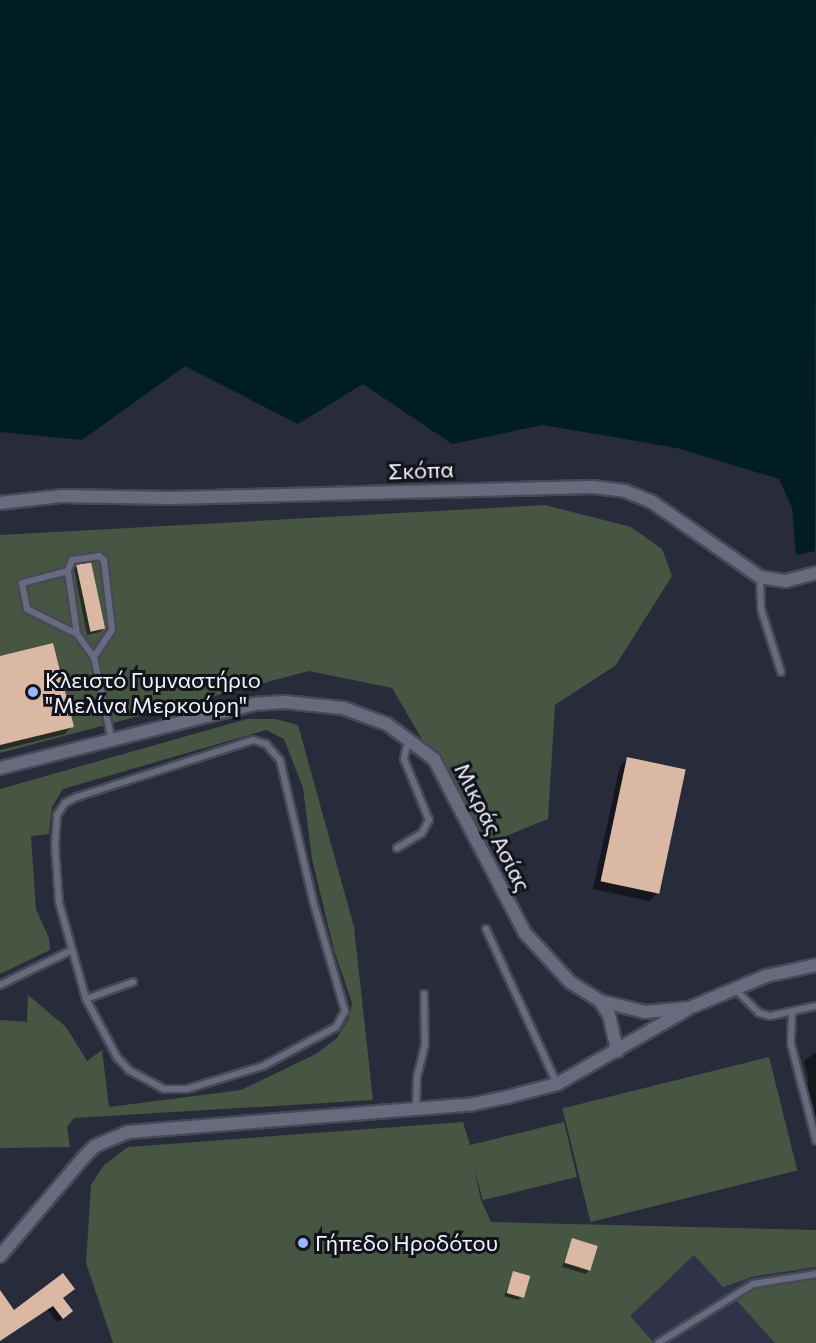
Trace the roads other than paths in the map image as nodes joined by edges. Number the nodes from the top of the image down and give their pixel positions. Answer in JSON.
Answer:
{"nodes":[{"id":1,"x":0,"y":503,"type":"edge"},
{"id":2,"x":68,"y":571,"type":"junction"},
{"id":3,"x":816,"y":573,"type":"edge"},
{"id":4,"x":760,"y":577,"type":"junction"},
{"id":5,"x":77,"y":634,"type":"junction"},
{"id":6,"x":94,"y":657,"type":"junction"},
{"id":7,"x":781,"y":672,"type":"dead end"},
{"id":8,"x":111,"y":737,"type":"junction"},
{"id":9,"x":409,"y":737,"type":"junction"},
{"id":10,"x":0,"y":768,"type":"edge"},
{"id":11,"x":397,"y":848,"type":"dead end"},
{"id":12,"x":486,"y":929,"type":"dead end"},
{"id":13,"x":70,"y":951,"type":"junction"},
{"id":14,"x":816,"y":965,"type":"edge"},
{"id":15,"x":132,"y":982,"type":"dead end"},
{"id":16,"x":0,"y":985,"type":"edge"},
{"id":17,"x":733,"y":988,"type":"junction"},
{"id":18,"x":424,"y":993,"type":"dead end"},
{"id":19,"x":86,"y":999,"type":"junction"},
{"id":20,"x":600,"y":1001,"type":"junction"},
{"id":21,"x":816,"y":1006,"type":"edge"},
{"id":22,"x":689,"y":1008,"type":"junction"},
{"id":23,"x":792,"y":1012,"type":"junction"},
{"id":24,"x":617,"y":1052,"type":"junction"},
{"id":25,"x":557,"y":1084,"type":"junction"},
{"id":26,"x":416,"y":1107,"type":"junction"},
{"id":27,"x":816,"y":1141,"type":"edge"},
{"id":28,"x":0,"y":1256,"type":"edge"},
{"id":29,"x":816,"y":1274,"type":"edge"},
{"id":30,"x":658,"y":1343,"type":"edge"}],
"edges":[{"from":1,"to":4,"type":"street","name":"Σκόπα"},
{"from":2,"to":5,"type":"lane"},
{"from":2,"to":5,"type":"lane"},
{"from":2,"to":6,"type":"lane"},
{"from":3,"to":4,"type":"street","name":"Σκόπα"},
{"from":4,"to":7,"type":"lane"},
{"from":5,"to":6,"type":"lane"},
{"from":6,"to":8,"type":"lane"},
{"from":8,"to":9,"type":"street","name":"Μικράς Ασίας"},
{"from":8,"to":10,"type":"street","name":"Μικράς Ασίας"},
{"from":9,"to":11,"type":"lane"},
{"from":9,"to":20,"type":"street","name":"Μικράς Ασίας"},
{"from":12,"to":25,"type":"lane"},
{"from":13,"to":16,"type":"lane"},
{"from":13,"to":19,"type":"lane"},
{"from":13,"to":19,"type":"lane"},
{"from":14,"to":17,"type":"street","name":"Μικράς Ασίας"},
{"from":15,"to":19,"type":"lane"},
{"from":17,"to":22,"type":"street","name":"Μικράς Ασίας"},
{"from":17,"to":23,"type":"lane"},
{"from":18,"to":26,"type":"lane"},
{"from":20,"to":22,"type":"street","name":"Μικράς Ασίας"},
{"from":20,"to":24,"type":"street"},
{"from":21,"to":23,"type":"lane"},
{"from":22,"to":24,"type":"street"},
{"from":23,"to":27,"type":"lane"},
{"from":24,"to":25,"type":"street"},
{"from":25,"to":26,"type":"street"},
{"from":26,"to":28,"type":"street"},
{"from":29,"to":30,"type":"lane"}]}
